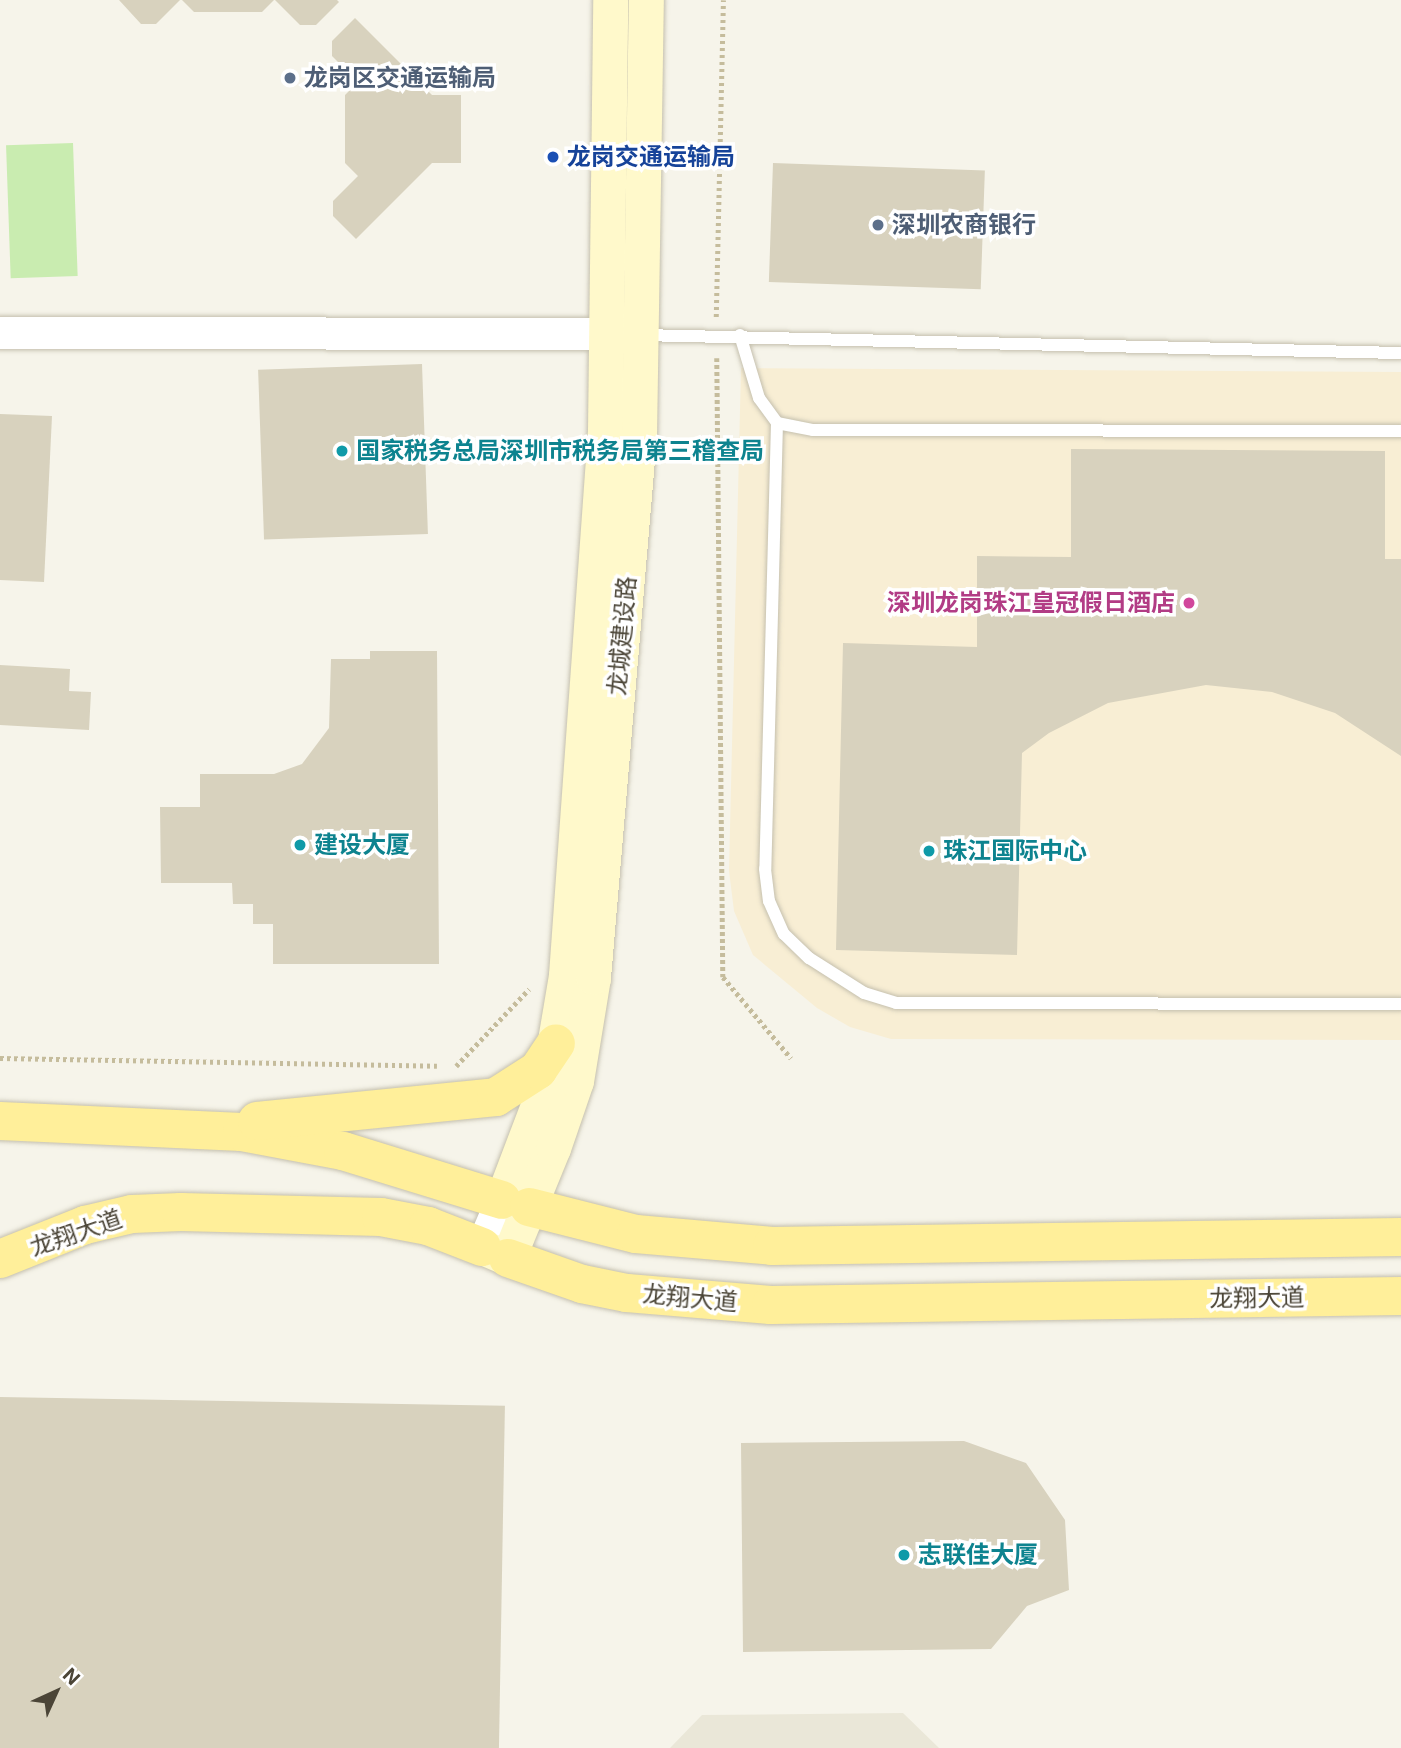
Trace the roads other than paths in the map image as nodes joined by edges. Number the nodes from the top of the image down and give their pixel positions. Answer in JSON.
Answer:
{"nodes":[{"id":1,"x":610,"y":0,"type":"edge"},
{"id":2,"x":646,"y":0,"type":"edge"},
{"id":3,"x":0,"y":333,"type":"edge"},
{"id":4,"x":605,"y":334,"type":"junction"},
{"id":5,"x":641,"y":335,"type":"junction"},
{"id":6,"x":740,"y":335,"type":"junction"},
{"id":7,"x":1401,"y":353,"type":"edge"},
{"id":8,"x":777,"y":423,"type":"junction"},
{"id":9,"x":1401,"y":431,"type":"edge"},
{"id":10,"x":1401,"y":1004,"type":"edge"},
{"id":11,"x":556,"y":1043,"type":"junction"},
{"id":12,"x":0,"y":1121,"type":"edge"},
{"id":13,"x":190,"y":1127,"type":"junction"},
{"id":14,"x":515,"y":1203,"type":"junction"},
{"id":15,"x":1401,"y":1237,"type":"edge"},
{"id":16,"x":495,"y":1253,"type":"junction"},
{"id":17,"x":0,"y":1259,"type":"edge"},
{"id":18,"x":1401,"y":1296,"type":"edge"}],
"edges":[{"from":1,"to":4,"type":"main road","name":"龙城建设路"},
{"from":2,"to":5,"type":"main road","name":"龙城建设路"},
{"from":3,"to":4,"type":"street"},
{"from":4,"to":11,"type":"main road","name":"龙城建设路"},
{"from":5,"to":6,"type":"lane"},
{"from":5,"to":14,"type":"main road","name":"龙城建设路"},
{"from":6,"to":7,"type":"lane"},
{"from":6,"to":8,"type":"lane"},
{"from":8,"to":9,"type":"lane"},
{"from":8,"to":10,"type":"lane"},
{"from":11,"to":13,"type":"main road"},
{"from":11,"to":14,"type":"main road","name":"龙城建设路"},
{"from":12,"to":13,"type":"main road"},
{"from":13,"to":14,"type":"main road"},
{"from":14,"to":15,"type":"main road"},
{"from":14,"to":16,"type":"main road","name":"龙城建设路"},
{"from":16,"to":17,"type":"main road","name":"龙翔大道"},
{"from":16,"to":18,"type":"main road","name":"龙翔大道"}]}
